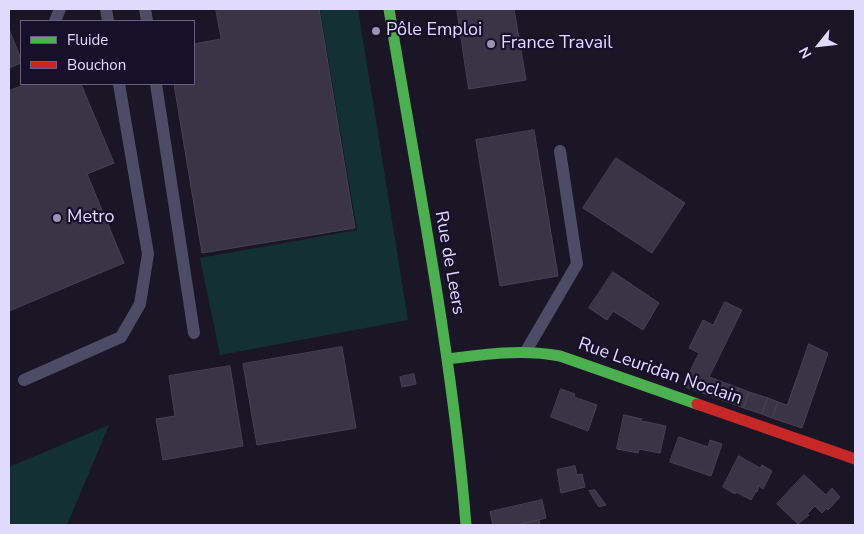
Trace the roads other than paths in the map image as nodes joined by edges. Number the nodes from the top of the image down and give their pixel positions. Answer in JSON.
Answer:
{"nodes":[{"id":1,"x":389,"y":9,"type":"edge"},
{"id":2,"x":119,"y":85,"type":"edge"},
{"id":3,"x":156,"y":85,"type":"edge"},
{"id":4,"x":560,"y":151,"type":"dead end"},
{"id":5,"x":194,"y":334,"type":"dead end"},
{"id":6,"x":526,"y":351,"type":"junction"},
{"id":7,"x":448,"y":359,"type":"junction"},
{"id":8,"x":24,"y":380,"type":"dead end"},
{"id":9,"x":855,"y":459,"type":"edge"},
{"id":10,"x":466,"y":525,"type":"edge"}],
"edges":[{"from":1,"to":7,"type":"street","name":"Rue de Leers"},
{"from":2,"to":8,"type":"lane"},
{"from":3,"to":5,"type":"lane"},
{"from":4,"to":6,"type":"lane"},
{"from":6,"to":7,"type":"street","name":"Rue Leuridan Noclain"},
{"from":6,"to":9,"type":"street","name":"Rue Leuridan Noclain"},
{"from":7,"to":10,"type":"street","name":"Rue de Leers"}]}
